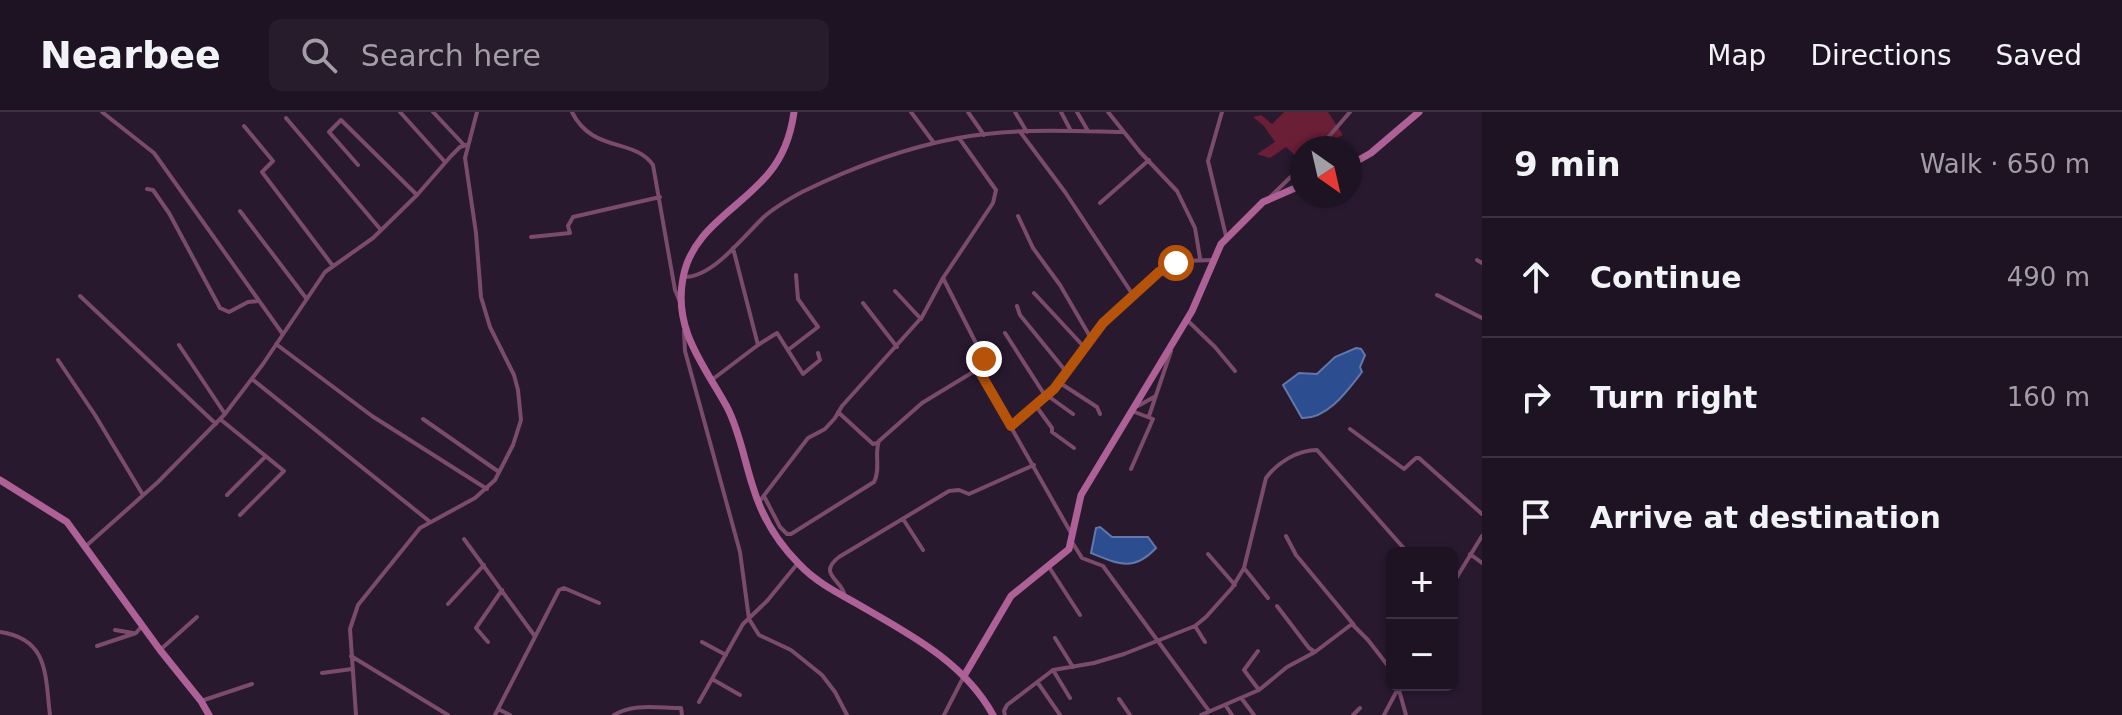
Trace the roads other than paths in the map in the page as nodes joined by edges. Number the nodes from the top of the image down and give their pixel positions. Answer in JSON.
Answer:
{"nodes":[{"id":1,"x":102,"y":112,"type":"edge"},
{"id":2,"x":400,"y":112,"type":"edge"},
{"id":3,"x":433,"y":112,"type":"edge"},
{"id":4,"x":477,"y":112,"type":"edge"},
{"id":5,"x":572,"y":112,"type":"edge"},
{"id":6,"x":794,"y":112,"type":"edge"},
{"id":7,"x":911,"y":112,"type":"edge"},
{"id":8,"x":968,"y":112,"type":"edge"},
{"id":9,"x":1015,"y":112,"type":"edge"},
{"id":10,"x":1061,"y":112,"type":"edge"},
{"id":11,"x":1077,"y":112,"type":"edge"},
{"id":12,"x":1108,"y":112,"type":"edge"},
{"id":13,"x":1222,"y":112,"type":"edge"},
{"id":14,"x":1350,"y":112,"type":"edge"},
{"id":15,"x":1419,"y":112,"type":"edge"},
{"id":16,"x":286,"y":118,"type":"dead end"},
{"id":17,"x":244,"y":126,"type":"dead end"},
{"id":18,"x":1071,"y":131,"type":"junction"},
{"id":19,"x":1088,"y":131,"type":"junction"},
{"id":20,"x":1024,"y":132,"type":"junction"},
{"id":21,"x":1123,"y":132,"type":"junction"},
{"id":22,"x":984,"y":135,"type":"junction"},
{"id":23,"x":1329,"y":136,"type":"edge"},
{"id":24,"x":959,"y":138,"type":"junction"},
{"id":25,"x":934,"y":143,"type":"junction"},
{"id":26,"x":465,"y":145,"type":"junction"},
{"id":27,"x":1362,"y":158,"type":"edge"},
{"id":28,"x":1149,"y":160,"type":"junction"},
{"id":29,"x":445,"y":162,"type":"junction"},
{"id":30,"x":358,"y":165,"type":"dead end"},
{"id":31,"x":1290,"y":178,"type":"edge"},
{"id":32,"x":147,"y":189,"type":"dead end"},
{"id":33,"x":1290,"y":190,"type":"edge"},
{"id":34,"x":417,"y":195,"type":"junction"},
{"id":35,"x":660,"y":197,"type":"junction"},
{"id":36,"x":1270,"y":198,"type":"junction"},
{"id":37,"x":1100,"y":203,"type":"dead end"},
{"id":38,"x":240,"y":211,"type":"dead end"},
{"id":39,"x":1018,"y":216,"type":"dead end"},
{"id":40,"x":381,"y":230,"type":"junction"},
{"id":41,"x":1226,"y":236,"type":"junction"},
{"id":42,"x":531,"y":237,"type":"dead end"},
{"id":43,"x":733,"y":248,"type":"junction"},
{"id":44,"x":1200,"y":258,"type":"junction"},
{"id":45,"x":1213,"y":260,"type":"junction"},
{"id":46,"x":333,"y":266,"type":"junction"},
{"id":47,"x":796,"y":275,"type":"dead end"},
{"id":48,"x":683,"y":278,"type":"junction"},
{"id":49,"x":943,"y":278,"type":"junction"},
{"id":50,"x":895,"y":291,"type":"dead end"},
{"id":51,"x":1034,"y":293,"type":"dead end"},
{"id":52,"x":1133,"y":295,"type":"junction"},
{"id":53,"x":1437,"y":295,"type":"dead end"},
{"id":54,"x":80,"y":296,"type":"dead end"},
{"id":55,"x":306,"y":298,"type":"junction"},
{"id":56,"x":258,"y":301,"type":"junction"},
{"id":57,"x":863,"y":303,"type":"dead end"},
{"id":58,"x":681,"y":304,"type":"junction"},
{"id":59,"x":1017,"y":306,"type":"dead end"},
{"id":60,"x":1482,"y":318,"type":"edge"},
{"id":61,"x":921,"y":319,"type":"junction"},
{"id":62,"x":1187,"y":320,"type":"junction"},
{"id":63,"x":685,"y":329,"type":"junction"},
{"id":64,"x":282,"y":333,"type":"junction"},
{"id":65,"x":1005,"y":333,"type":"dead end"},
{"id":66,"x":1092,"y":340,"type":"junction"},
{"id":67,"x":276,"y":344,"type":"junction"},
{"id":68,"x":179,"y":345,"type":"dead end"},
{"id":69,"x":758,"y":345,"type":"junction"},
{"id":70,"x":1169,"y":346,"type":"junction"},
{"id":71,"x":897,"y":347,"type":"junction"},
{"id":72,"x":1086,"y":349,"type":"junction"},
{"id":73,"x":788,"y":350,"type":"junction"},
{"id":74,"x":818,"y":353,"type":"dead end"},
{"id":75,"x":58,"y":360,"type":"dead end"},
{"id":76,"x":978,"y":369,"type":"junction"},
{"id":77,"x":1235,"y":371,"type":"dead end"},
{"id":78,"x":1068,"y":374,"type":"junction"},
{"id":79,"x":252,"y":379,"type":"junction"},
{"id":80,"x":711,"y":380,"type":"junction"},
{"id":81,"x":1060,"y":383,"type":"junction"},
{"id":82,"x":1156,"y":395,"type":"junction"},
{"id":83,"x":1047,"y":396,"type":"junction"},
{"id":84,"x":1036,"y":406,"type":"junction"},
{"id":85,"x":1131,"y":411,"type":"junction"},
{"id":86,"x":838,"y":412,"type":"junction"},
{"id":87,"x":225,"y":414,"type":"junction"},
{"id":88,"x":1073,"y":414,"type":"dead end"},
{"id":89,"x":1100,"y":414,"type":"dead end"},
{"id":90,"x":1149,"y":416,"type":"junction"},
{"id":91,"x":423,"y":419,"type":"dead end"},
{"id":92,"x":218,"y":421,"type":"junction"},
{"id":93,"x":1011,"y":426,"type":"junction"},
{"id":94,"x":1350,"y":429,"type":"dead end"},
{"id":95,"x":877,"y":443,"type":"junction"},
{"id":96,"x":1074,"y":448,"type":"dead end"},
{"id":97,"x":266,"y":456,"type":"junction"},
{"id":98,"x":1034,"y":465,"type":"junction"},
{"id":99,"x":1131,"y":469,"type":"dead end"},
{"id":100,"x":499,"y":472,"type":"junction"},
{"id":101,"x":0,"y":480,"type":"edge"},
{"id":102,"x":487,"y":489,"type":"junction"},
{"id":103,"x":143,"y":495,"type":"junction"},
{"id":104,"x":227,"y":495,"type":"dead end"},
{"id":105,"x":761,"y":500,"type":"junction"},
{"id":106,"x":1482,"y":514,"type":"edge"},
{"id":107,"x":240,"y":515,"type":"dead end"},
{"id":108,"x":903,"y":519,"type":"junction"},
{"id":109,"x":429,"y":521,"type":"junction"},
{"id":110,"x":1286,"y":536,"type":"dead end"},
{"id":111,"x":1482,"y":536,"type":"edge"},
{"id":112,"x":1072,"y":538,"type":"junction"},
{"id":113,"x":464,"y":539,"type":"dead end"},
{"id":114,"x":86,"y":547,"type":"junction"},
{"id":115,"x":1403,"y":547,"type":"edge"},
{"id":116,"x":923,"y":550,"type":"dead end"},
{"id":117,"x":1208,"y":554,"type":"dead end"},
{"id":118,"x":1470,"y":554,"type":"junction"},
{"id":119,"x":798,"y":563,"type":"junction"},
{"id":120,"x":1482,"y":563,"type":"edge"},
{"id":121,"x":484,"y":565,"type":"junction"},
{"id":122,"x":1048,"y":565,"type":"junction"},
{"id":123,"x":1244,"y":568,"type":"junction"},
{"id":124,"x":1458,"y":575,"type":"edge"},
{"id":125,"x":1235,"y":585,"type":"junction"},
{"id":126,"x":502,"y":590,"type":"junction"},
{"id":127,"x":845,"y":597,"type":"junction"},
{"id":128,"x":1268,"y":598,"type":"dead end"},
{"id":129,"x":599,"y":603,"type":"dead end"},
{"id":130,"x":448,"y":604,"type":"dead end"},
{"id":131,"x":1277,"y":606,"type":"dead end"},
{"id":132,"x":1080,"y":615,"type":"dead end"},
{"id":133,"x":197,"y":617,"type":"dead end"},
{"id":134,"x":749,"y":619,"type":"junction"},
{"id":135,"x":1354,"y":625,"type":"junction"},
{"id":136,"x":1195,"y":626,"type":"junction"},
{"id":137,"x":140,"y":628,"type":"junction"},
{"id":138,"x":115,"y":630,"type":"dead end"},
{"id":139,"x":0,"y":632,"type":"edge"},
{"id":140,"x":534,"y":635,"type":"junction"},
{"id":141,"x":1055,"y":638,"type":"dead end"},
{"id":142,"x":1157,"y":640,"type":"junction"},
{"id":143,"x":488,"y":642,"type":"dead end"},
{"id":144,"x":702,"y":642,"type":"dead end"},
{"id":145,"x":1205,"y":642,"type":"dead end"},
{"id":146,"x":97,"y":646,"type":"dead end"},
{"id":147,"x":160,"y":650,"type":"junction"},
{"id":148,"x":1258,"y":651,"type":"dead end"},
{"id":149,"x":1315,"y":652,"type":"junction"},
{"id":150,"x":726,"y":655,"type":"junction"},
{"id":151,"x":351,"y":656,"type":"junction"},
{"id":152,"x":1386,"y":664,"type":"edge"},
{"id":153,"x":1073,"y":667,"type":"junction"},
{"id":154,"x":352,"y":669,"type":"junction"},
{"id":155,"x":1053,"y":670,"type":"junction"},
{"id":156,"x":322,"y":673,"type":"dead end"},
{"id":157,"x":964,"y":676,"type":"junction"},
{"id":158,"x":712,"y":679,"type":"junction"},
{"id":159,"x":1038,"y":683,"type":"junction"},
{"id":160,"x":252,"y":684,"type":"dead end"},
{"id":161,"x":1259,"y":690,"type":"junction"},
{"id":162,"x":1396,"y":691,"type":"edge"},
{"id":163,"x":1400,"y":691,"type":"edge"},
{"id":164,"x":740,"y":695,"type":"dead end"},
{"id":165,"x":1070,"y":698,"type":"dead end"},
{"id":166,"x":1119,"y":699,"type":"dead end"},
{"id":167,"x":1242,"y":699,"type":"junction"},
{"id":168,"x":201,"y":701,"type":"junction"},
{"id":169,"x":699,"y":702,"type":"dead end"},
{"id":170,"x":1226,"y":706,"type":"junction"},
{"id":171,"x":1360,"y":708,"type":"dead end"},
{"id":172,"x":1209,"y":711,"type":"junction"},
{"id":173,"x":496,"y":712,"type":"edge"},
{"id":174,"x":50,"y":715,"type":"edge"},
{"id":175,"x":209,"y":715,"type":"edge"},
{"id":176,"x":356,"y":715,"type":"edge"},
{"id":177,"x":448,"y":715,"type":"edge"},
{"id":178,"x":510,"y":715,"type":"edge"},
{"id":179,"x":614,"y":715,"type":"edge"},
{"id":180,"x":682,"y":715,"type":"edge"},
{"id":181,"x":847,"y":715,"type":"edge"},
{"id":182,"x":944,"y":715,"type":"edge"},
{"id":183,"x":993,"y":715,"type":"edge"},
{"id":184,"x":1005,"y":715,"type":"edge"},
{"id":185,"x":1060,"y":715,"type":"edge"},
{"id":186,"x":1130,"y":715,"type":"edge"},
{"id":187,"x":1201,"y":715,"type":"edge"},
{"id":188,"x":1232,"y":715,"type":"edge"},
{"id":189,"x":1254,"y":715,"type":"edge"},
{"id":190,"x":1353,"y":715,"type":"edge"},
{"id":191,"x":1384,"y":715,"type":"edge"},
{"id":192,"x":1406,"y":715,"type":"edge"}],
"edges":[{"from":1,"to":56,"type":"street"},
{"from":2,"to":29,"type":"street"},
{"from":3,"to":26,"type":"street"},
{"from":4,"to":26,"type":"street"},
{"from":5,"to":35,"type":"street"},
{"from":6,"to":48,"type":"street"},
{"from":7,"to":25,"type":"street"},
{"from":8,"to":22,"type":"street"},
{"from":9,"to":20,"type":"street"},
{"from":10,"to":18,"type":"street"},
{"from":11,"to":19,"type":"street"},
{"from":12,"to":21,"type":"street"},
{"from":13,"to":41,"type":"street"},
{"from":14,"to":23,"type":"street"},
{"from":15,"to":27,"type":"street"},
{"from":16,"to":40,"type":"street"},
{"from":17,"to":46,"type":"street"},
{"from":18,"to":19,"type":"street"},
{"from":18,"to":20,"type":"street"},
{"from":19,"to":21,"type":"street"},
{"from":20,"to":22,"type":"street"},
{"from":20,"to":52,"type":"street"},
{"from":21,"to":28,"type":"street"},
{"from":22,"to":24,"type":"street"},
{"from":24,"to":25,"type":"street"},
{"from":24,"to":49,"type":"street"},
{"from":25,"to":43,"type":"street"},
{"from":26,"to":29,"type":"street"},
{"from":26,"to":100,"type":"street"},
{"from":28,"to":37,"type":"street"},
{"from":28,"to":44,"type":"street"},
{"from":29,"to":34,"type":"street"},
{"from":30,"to":34,"type":"street"},
{"from":31,"to":36,"type":"street"},
{"from":32,"to":56,"type":"street"},
{"from":33,"to":36,"type":"street"},
{"from":34,"to":40,"type":"street"},
{"from":35,"to":42,"type":"street"},
{"from":35,"to":58,"type":"street"},
{"from":36,"to":41,"type":"street"},
{"from":38,"to":55,"type":"street"},
{"from":39,"to":66,"type":"street"},
{"from":40,"to":46,"type":"street"},
{"from":41,"to":45,"type":"street"},
{"from":43,"to":48,"type":"street"},
{"from":43,"to":69,"type":"street"},
{"from":44,"to":45,"type":"street"},
{"from":44,"to":52,"type":"street"},
{"from":45,"to":62,"type":"street"},
{"from":46,"to":55,"type":"street"},
{"from":47,"to":73,"type":"street"},
{"from":48,"to":58,"type":"street"},
{"from":49,"to":61,"type":"street"},
{"from":49,"to":76,"type":"street"},
{"from":50,"to":61,"type":"street"},
{"from":51,"to":72,"type":"street"},
{"from":52,"to":66,"type":"street"},
{"from":53,"to":60,"type":"street"},
{"from":54,"to":92,"type":"street"},
{"from":55,"to":64,"type":"street"},
{"from":56,"to":64,"type":"street"},
{"from":57,"to":71,"type":"street"},
{"from":58,"to":63,"type":"street"},
{"from":59,"to":78,"type":"street"},
{"from":61,"to":71,"type":"street"},
{"from":62,"to":70,"type":"street"},
{"from":62,"to":77,"type":"street"},
{"from":63,"to":80,"type":"street"},
{"from":63,"to":134,"type":"street"},
{"from":64,"to":67,"type":"street"},
{"from":65,"to":83,"type":"street"},
{"from":66,"to":72,"type":"street"},
{"from":67,"to":79,"type":"street"},
{"from":67,"to":102,"type":"street"},
{"from":68,"to":87,"type":"street"},
{"from":69,"to":73,"type":"street"},
{"from":69,"to":80,"type":"street"},
{"from":70,"to":82,"type":"street"},
{"from":70,"to":85,"type":"street"},
{"from":71,"to":86,"type":"street"},
{"from":72,"to":78,"type":"street"},
{"from":73,"to":74,"type":"street"},
{"from":75,"to":103,"type":"street"},
{"from":76,"to":93,"type":"street"},
{"from":76,"to":95,"type":"street"},
{"from":78,"to":81,"type":"street"},
{"from":79,"to":87,"type":"street"},
{"from":79,"to":109,"type":"street"},
{"from":80,"to":105,"type":"street"},
{"from":81,"to":83,"type":"street"},
{"from":81,"to":89,"type":"street"},
{"from":82,"to":85,"type":"street"},
{"from":82,"to":90,"type":"street"},
{"from":83,"to":84,"type":"street"},
{"from":83,"to":88,"type":"street"},
{"from":84,"to":93,"type":"street"},
{"from":84,"to":96,"type":"street"},
{"from":85,"to":90,"type":"street"},
{"from":85,"to":112,"type":"street"},
{"from":86,"to":95,"type":"street"},
{"from":86,"to":105,"type":"street"},
{"from":87,"to":92,"type":"street"},
{"from":90,"to":99,"type":"street"},
{"from":91,"to":100,"type":"street"},
{"from":92,"to":97,"type":"street"},
{"from":92,"to":103,"type":"street"},
{"from":93,"to":98,"type":"street"},
{"from":94,"to":106,"type":"street"},
{"from":95,"to":105,"type":"street"},
{"from":97,"to":104,"type":"street"},
{"from":97,"to":107,"type":"street"},
{"from":98,"to":108,"type":"street"},
{"from":98,"to":112,"type":"street"},
{"from":100,"to":102,"type":"street"},
{"from":101,"to":114,"type":"street"},
{"from":102,"to":109,"type":"street"},
{"from":103,"to":114,"type":"street"},
{"from":105,"to":119,"type":"street"},
{"from":108,"to":116,"type":"street"},
{"from":108,"to":127,"type":"street"},
{"from":109,"to":151,"type":"street"},
{"from":110,"to":135,"type":"street"},
{"from":111,"to":118,"type":"street"},
{"from":112,"to":122,"type":"street"},
{"from":112,"to":142,"type":"street"},
{"from":113,"to":121,"type":"street"},
{"from":114,"to":137,"type":"street"},
{"from":115,"to":123,"type":"street"},
{"from":117,"to":125,"type":"street"},
{"from":118,"to":120,"type":"street"},
{"from":118,"to":124,"type":"street"},
{"from":119,"to":127,"type":"street"},
{"from":119,"to":134,"type":"street"},
{"from":121,"to":126,"type":"street"},
{"from":121,"to":130,"type":"street"},
{"from":122,"to":132,"type":"street"},
{"from":122,"to":157,"type":"street"},
{"from":123,"to":125,"type":"street"},
{"from":123,"to":128,"type":"street"},
{"from":125,"to":136,"type":"street"},
{"from":126,"to":140,"type":"street"},
{"from":126,"to":143,"type":"street"},
{"from":127,"to":157,"type":"street"},
{"from":129,"to":140,"type":"street"},
{"from":131,"to":149,"type":"street"},
{"from":133,"to":147,"type":"street"},
{"from":134,"to":150,"type":"street"},
{"from":134,"to":181,"type":"street"},
{"from":135,"to":149,"type":"street"},
{"from":135,"to":152,"type":"street"},
{"from":136,"to":142,"type":"street"},
{"from":136,"to":145,"type":"street"},
{"from":137,"to":138,"type":"street"},
{"from":137,"to":146,"type":"street"},
{"from":137,"to":147,"type":"street"},
{"from":139,"to":174,"type":"street"},
{"from":140,"to":173,"type":"street"},
{"from":141,"to":153,"type":"street"},
{"from":142,"to":153,"type":"street"},
{"from":142,"to":172,"type":"street"},
{"from":144,"to":150,"type":"street"},
{"from":147,"to":168,"type":"street"},
{"from":148,"to":161,"type":"street"},
{"from":149,"to":161,"type":"street"},
{"from":150,"to":158,"type":"street"},
{"from":151,"to":154,"type":"street"},
{"from":151,"to":177,"type":"street"},
{"from":153,"to":155,"type":"street"},
{"from":154,"to":156,"type":"street"},
{"from":154,"to":176,"type":"street"},
{"from":155,"to":159,"type":"street"},
{"from":155,"to":165,"type":"street"},
{"from":157,"to":182,"type":"street"},
{"from":157,"to":183,"type":"street"},
{"from":158,"to":164,"type":"street"},
{"from":158,"to":169,"type":"street"},
{"from":159,"to":184,"type":"street"},
{"from":159,"to":185,"type":"street"},
{"from":160,"to":168,"type":"street"},
{"from":161,"to":167,"type":"street"},
{"from":162,"to":191,"type":"street"},
{"from":163,"to":192,"type":"street"},
{"from":166,"to":186,"type":"street"},
{"from":167,"to":170,"type":"street"},
{"from":167,"to":189,"type":"street"},
{"from":168,"to":175,"type":"street"},
{"from":170,"to":172,"type":"street"},
{"from":170,"to":188,"type":"street"},
{"from":171,"to":190,"type":"street"},
{"from":172,"to":187,"type":"street"},
{"from":173,"to":178,"type":"street"},
{"from":179,"to":180,"type":"street"}]}
